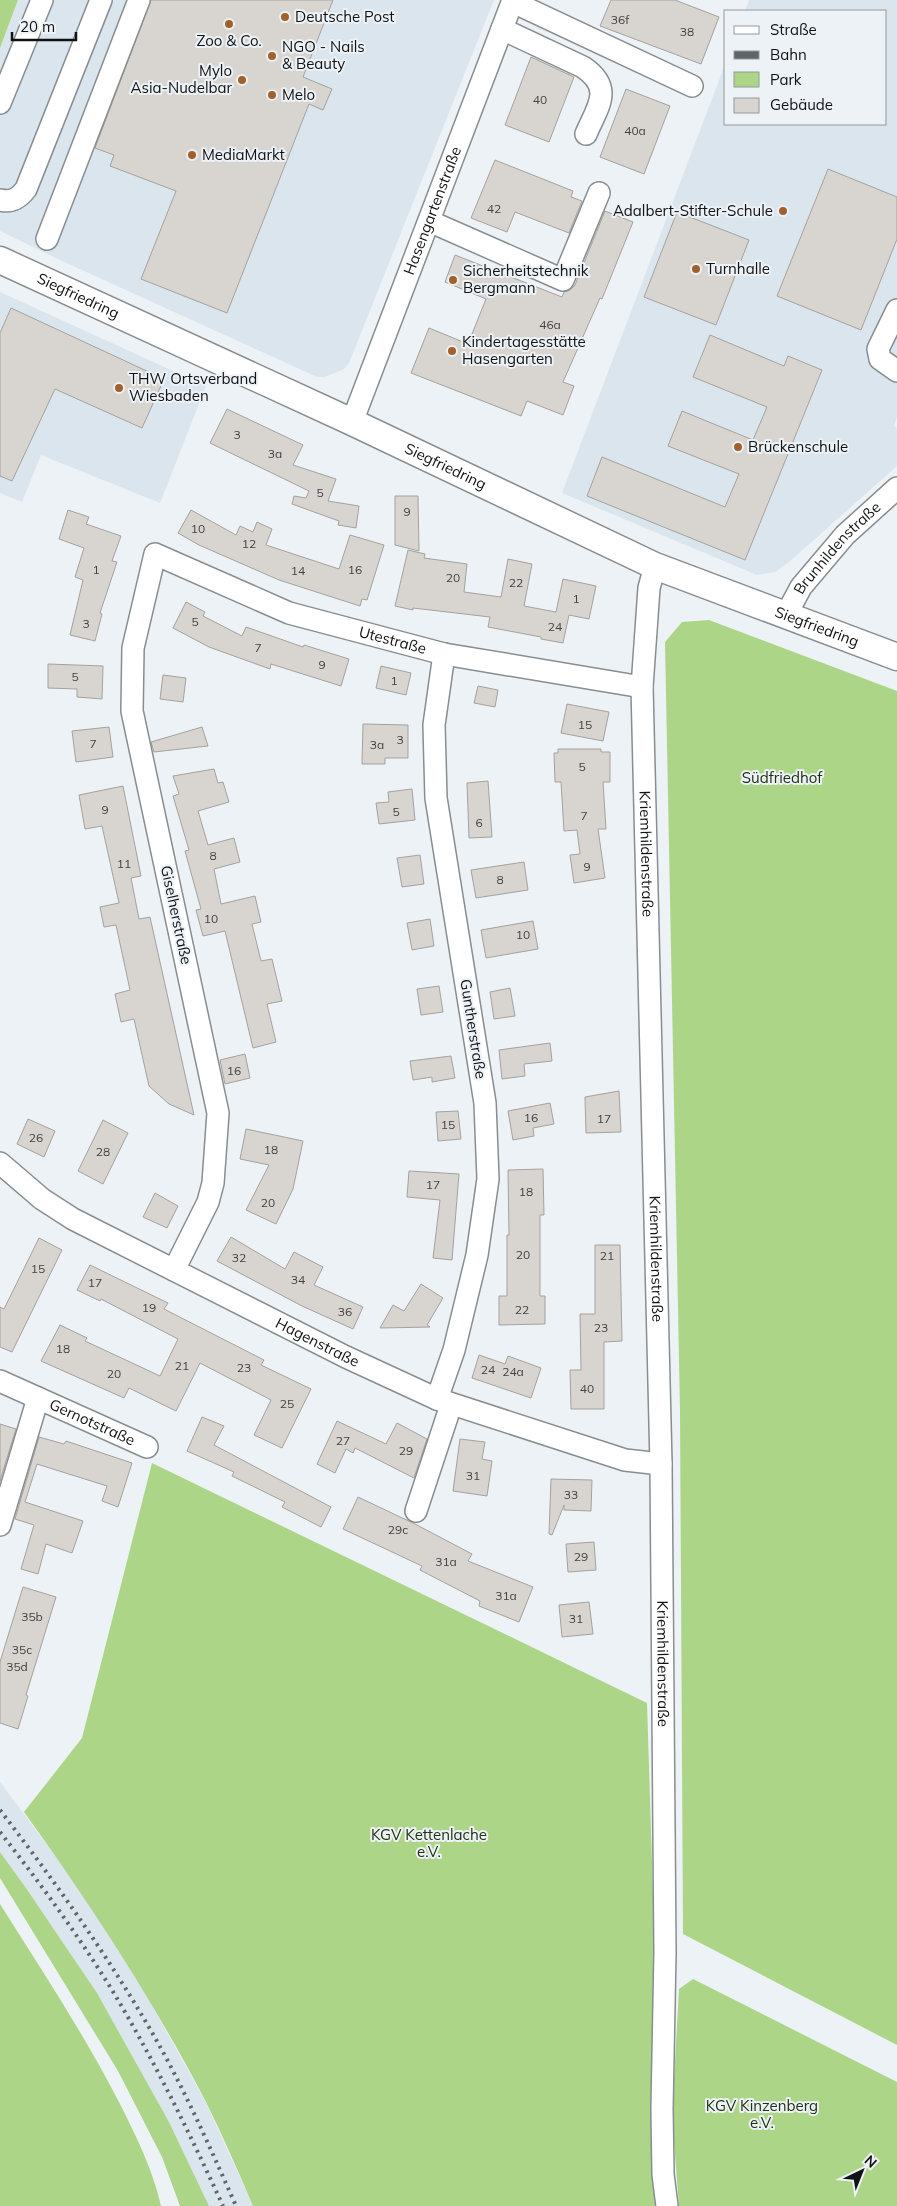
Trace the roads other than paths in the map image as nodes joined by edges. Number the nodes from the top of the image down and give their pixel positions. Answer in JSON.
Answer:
{"nodes":[{"id":1,"x":42,"y":0,"type":"edge"},
{"id":2,"x":101,"y":0,"type":"edge"},
{"id":3,"x":138,"y":0,"type":"edge"},
{"id":4,"x":513,"y":1,"type":"edge"},
{"id":5,"x":502,"y":29,"type":"junction"},
{"id":6,"x":692,"y":86,"type":"dead end"},
{"id":7,"x":0,"y":104,"type":"edge"},
{"id":8,"x":586,"y":134,"type":"dead end"},
{"id":9,"x":599,"y":193,"type":"dead end"},
{"id":10,"x":0,"y":200,"type":"edge"},
{"id":11,"x":429,"y":222,"type":"junction"},
{"id":12,"x":46,"y":239,"type":"dead end"},
{"id":13,"x":0,"y":260,"type":"edge"},
{"id":14,"x":897,"y":310,"type":"edge"},
{"id":15,"x":897,"y":371,"type":"edge"},
{"id":16,"x":352,"y":422,"type":"junction"},
{"id":17,"x":897,"y":488,"type":"edge"},
{"id":18,"x":154,"y":554,"type":"joint"},
{"id":19,"x":655,"y":566,"type":"junction"},
{"id":20,"x":786,"y":615,"type":"junction"},
{"id":21,"x":444,"y":654,"type":"junction"},
{"id":22,"x":897,"y":657,"type":"edge"},
{"id":23,"x":642,"y":687,"type":"junction"},
{"id":24,"x":0,"y":1163,"type":"edge"},
{"id":25,"x":174,"y":1270,"type":"junction"},
{"id":26,"x":0,"y":1381,"type":"edge"},
{"id":27,"x":38,"y":1398,"type":"junction"},
{"id":28,"x":444,"y":1402,"type":"junction"},
{"id":29,"x":146,"y":1447,"type":"dead end"},
{"id":30,"x":661,"y":1464,"type":"junction"},
{"id":31,"x":416,"y":1511,"type":"dead end"},
{"id":32,"x":0,"y":1525,"type":"edge"},
{"id":33,"x":667,"y":2206,"type":"edge"}],
"edges":[{"from":1,"to":7,"type":"street"},
{"from":2,"to":10,"type":"street"},
{"from":3,"to":12,"type":"street"},
{"from":4,"to":5,"type":"street","name":"Hasengartenstraße"},
{"from":4,"to":6,"type":"street"},
{"from":5,"to":8,"type":"street"},
{"from":5,"to":11,"type":"street","name":"Hasengartenstraße"},
{"from":9,"to":11,"type":"street"},
{"from":11,"to":16,"type":"street","name":"Hasengartenstraße"},
{"from":13,"to":16,"type":"main road","name":"Siegfriedring"},
{"from":14,"to":15,"type":"street"},
{"from":16,"to":19,"type":"main road","name":"Siegfriedring"},
{"from":17,"to":20,"type":"street","name":"Brunhildenstraße"},
{"from":18,"to":21,"type":"street","name":"Utestraße"},
{"from":18,"to":25,"type":"street","name":"Giselherstraße"},
{"from":19,"to":20,"type":"main road","name":"Siegfriedring"},
{"from":19,"to":23,"type":"street","name":"Kriemhildenstraße"},
{"from":20,"to":22,"type":"main road","name":"Siegfriedring"},
{"from":21,"to":23,"type":"street","name":"Utestraße"},
{"from":21,"to":28,"type":"street","name":"Guntherstraße"},
{"from":23,"to":30,"type":"street","name":"Kriemhildenstraße"},
{"from":24,"to":25,"type":"street","name":"Hagenstraße"},
{"from":25,"to":28,"type":"street","name":"Hagenstraße"},
{"from":26,"to":27,"type":"street","name":"Gernotstraße"},
{"from":27,"to":29,"type":"street","name":"Gernotstraße"},
{"from":27,"to":32,"type":"street","name":"Gernotstraße"},
{"from":28,"to":30,"type":"street","name":"Hagenstraße"},
{"from":28,"to":31,"type":"street","name":"Guntherstraße"},
{"from":30,"to":33,"type":"street","name":"Kriemhildenstraße"}]}
